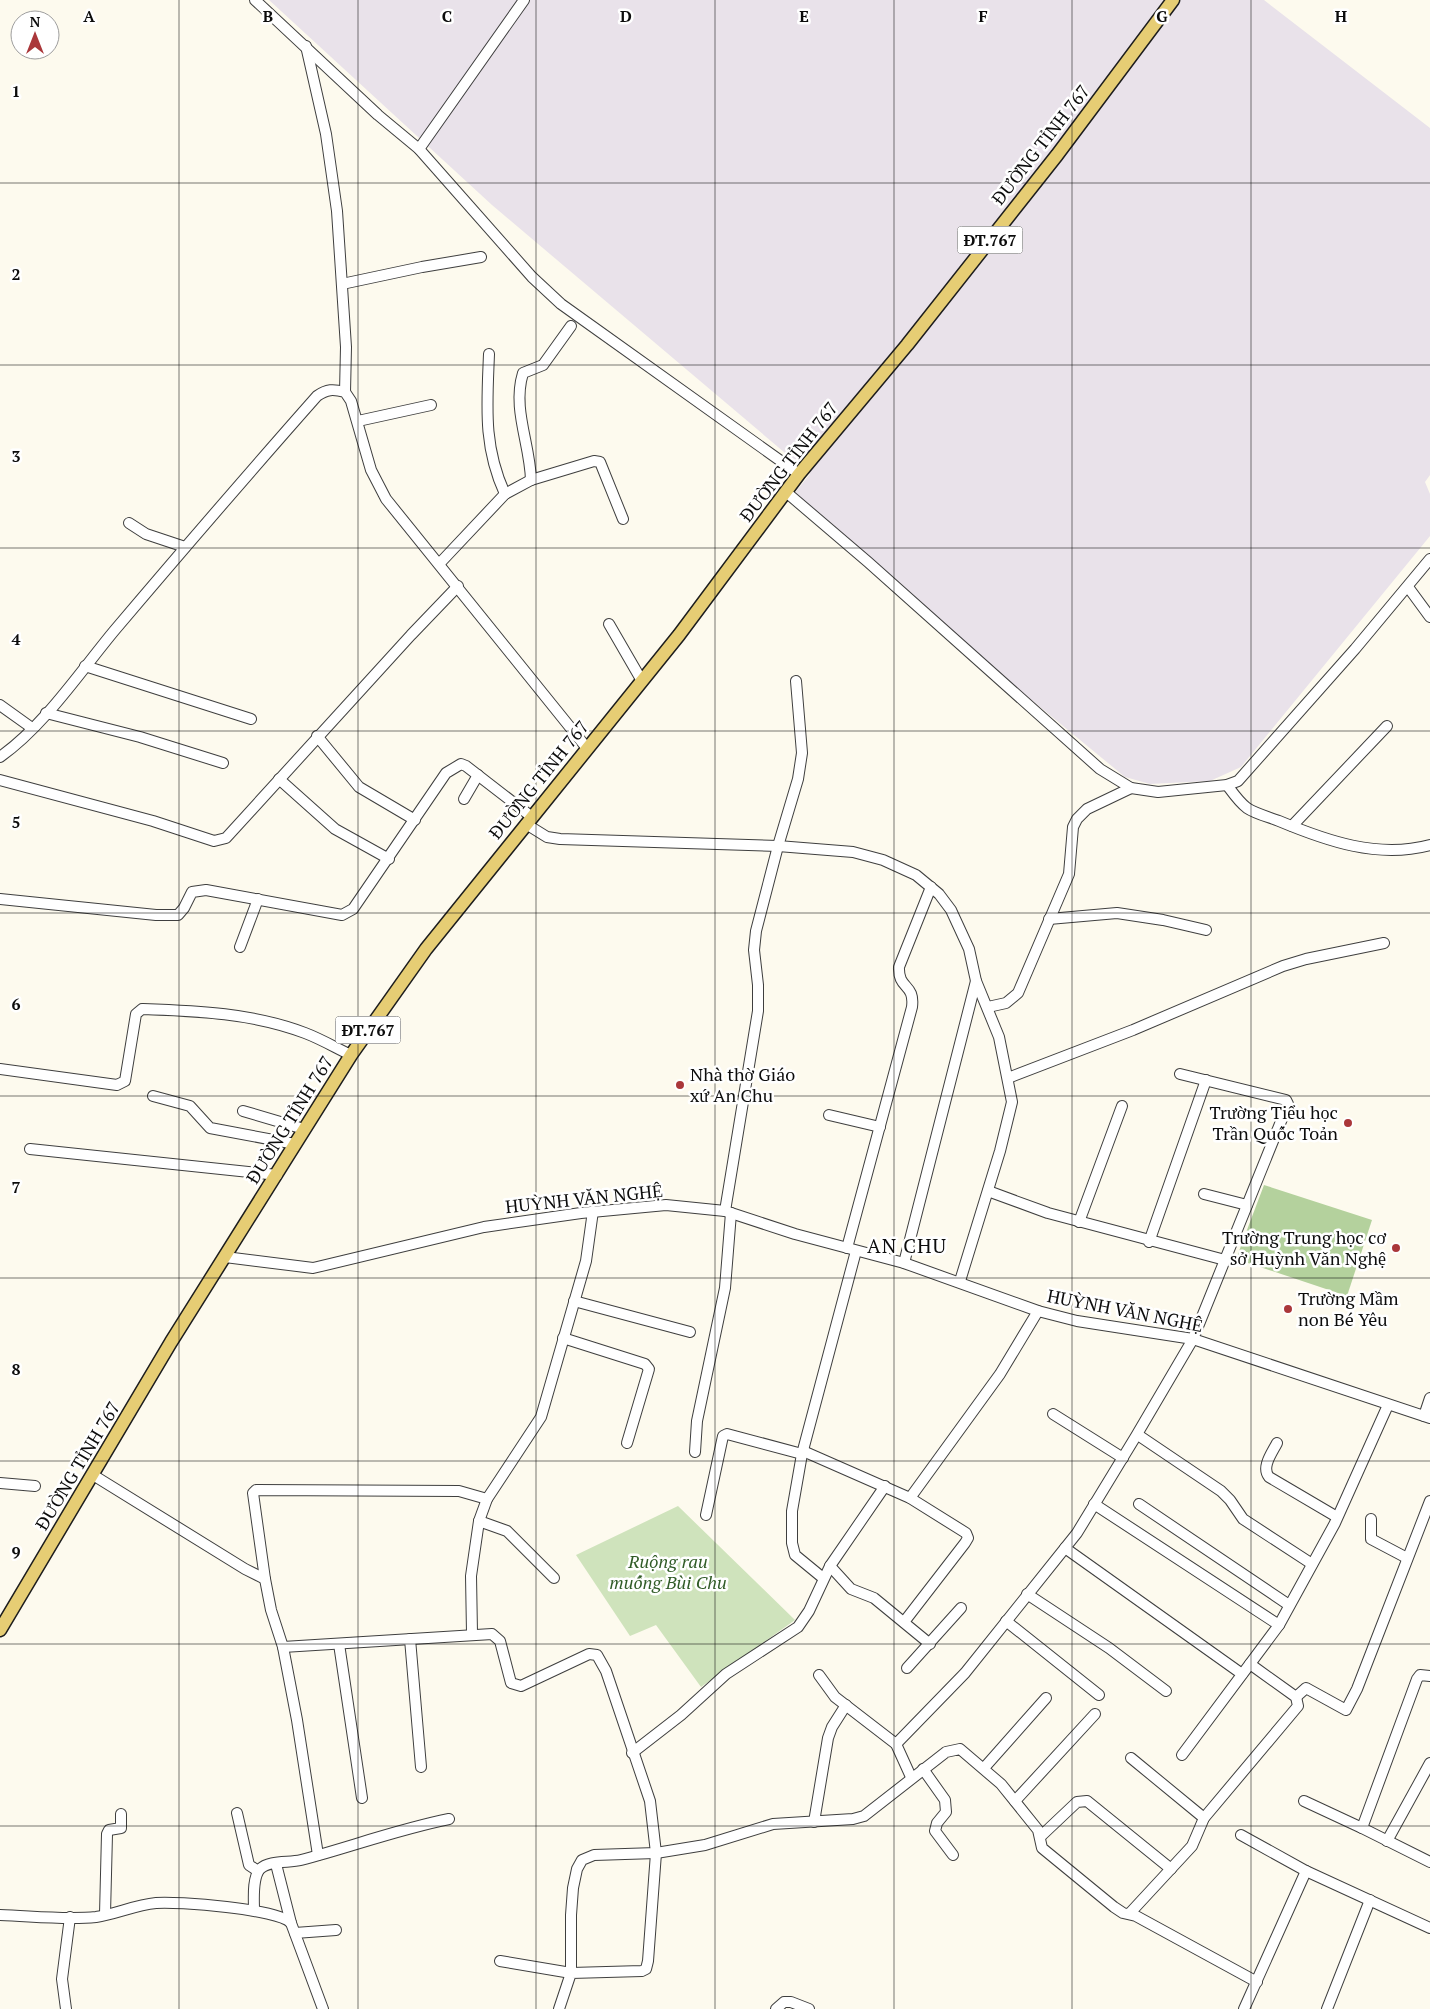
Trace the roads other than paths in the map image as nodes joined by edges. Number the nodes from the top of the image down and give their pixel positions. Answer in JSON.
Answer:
{"nodes":[{"id":1,"x":256,"y":0,"type":"edge"},
{"id":2,"x":524,"y":0,"type":"edge"},
{"id":3,"x":1174,"y":0,"type":"edge"},
{"id":4,"x":305,"y":45,"type":"junction"},
{"id":5,"x":419,"y":149,"type":"junction"},
{"id":6,"x":481,"y":257,"type":"dead end"},
{"id":7,"x":342,"y":284,"type":"junction"},
{"id":8,"x":571,"y":326,"type":"dead end"},
{"id":9,"x":489,"y":354,"type":"dead end"},
{"id":10,"x":345,"y":392,"type":"junction"},
{"id":11,"x":430,"y":405,"type":"dead end"},
{"id":12,"x":358,"y":421,"type":"junction"},
{"id":13,"x":799,"y":474,"type":"junction"},
{"id":14,"x":531,"y":480,"type":"junction"},
{"id":15,"x":786,"y":492,"type":"junction"},
{"id":16,"x":505,"y":494,"type":"junction"},
{"id":17,"x":623,"y":518,"type":"dead end"},
{"id":18,"x":129,"y":523,"type":"dead end"},
{"id":19,"x":185,"y":547,"type":"junction"},
{"id":20,"x":1430,"y":559,"type":"edge"},
{"id":21,"x":440,"y":563,"type":"junction"},
{"id":22,"x":458,"y":586,"type":"junction"},
{"id":23,"x":1408,"y":587,"type":"junction"},
{"id":24,"x":1430,"y":617,"type":"edge"},
{"id":25,"x":609,"y":624,"type":"dead end"},
{"id":26,"x":85,"y":666,"type":"junction"},
{"id":27,"x":642,"y":681,"type":"junction"},
{"id":28,"x":796,"y":681,"type":"dead end"},
{"id":29,"x":0,"y":705,"type":"edge"},
{"id":30,"x":46,"y":713,"type":"junction"},
{"id":31,"x":251,"y":719,"type":"dead end"},
{"id":32,"x":1387,"y":726,"type":"dead end"},
{"id":33,"x":32,"y":728,"type":"junction"},
{"id":34,"x":317,"y":736,"type":"junction"},
{"id":35,"x":586,"y":747,"type":"junction"},
{"id":36,"x":1,"y":758,"type":"edge"},
{"id":37,"x":223,"y":762,"type":"dead end"},
{"id":38,"x":478,"y":775,"type":"junction"},
{"id":39,"x":279,"y":779,"type":"junction"},
{"id":40,"x":0,"y":780,"type":"edge"},
{"id":41,"x":1227,"y":785,"type":"junction"},
{"id":42,"x":1131,"y":788,"type":"junction"},
{"id":43,"x":464,"y":799,"type":"dead end"},
{"id":44,"x":415,"y":820,"type":"junction"},
{"id":45,"x":529,"y":820,"type":"junction"},
{"id":46,"x":1292,"y":826,"type":"junction"},
{"id":47,"x":1430,"y":845,"type":"edge"},
{"id":48,"x":778,"y":846,"type":"junction"},
{"id":49,"x":389,"y":859,"type":"junction"},
{"id":50,"x":931,"y":887,"type":"junction"},
{"id":51,"x":0,"y":899,"type":"edge"},
{"id":52,"x":258,"y":899,"type":"junction"},
{"id":53,"x":1049,"y":919,"type":"junction"},
{"id":54,"x":1206,"y":930,"type":"dead end"},
{"id":55,"x":1384,"y":942,"type":"dead end"},
{"id":56,"x":240,"y":947,"type":"dead end"},
{"id":57,"x":976,"y":980,"type":"junction"},
{"id":58,"x":988,"y":1007,"type":"junction"},
{"id":59,"x":351,"y":1055,"type":"junction"},
{"id":60,"x":0,"y":1069,"type":"edge"},
{"id":61,"x":1180,"y":1074,"type":"dead end"},
{"id":62,"x":1008,"y":1078,"type":"junction"},
{"id":63,"x":1206,"y":1080,"type":"junction"},
{"id":64,"x":153,"y":1096,"type":"dead end"},
{"id":65,"x":1122,"y":1106,"type":"dead end"},
{"id":66,"x":243,"y":1111,"type":"dead end"},
{"id":67,"x":829,"y":1115,"type":"dead end"},
{"id":68,"x":880,"y":1127,"type":"junction"},
{"id":69,"x":304,"y":1129,"type":"junction"},
{"id":70,"x":295,"y":1144,"type":"junction"},
{"id":71,"x":30,"y":1149,"type":"dead end"},
{"id":72,"x":277,"y":1175,"type":"junction"},
{"id":73,"x":988,"y":1191,"type":"junction"},
{"id":74,"x":1204,"y":1194,"type":"dead end"},
{"id":75,"x":1247,"y":1205,"type":"junction"},
{"id":76,"x":593,"y":1211,"type":"junction"},
{"id":77,"x":728,"y":1212,"type":"junction"},
{"id":78,"x":1080,"y":1222,"type":"junction"},
{"id":79,"x":1149,"y":1242,"type":"junction"},
{"id":80,"x":851,"y":1249,"type":"junction"},
{"id":81,"x":225,"y":1257,"type":"junction"},
{"id":82,"x":1225,"y":1260,"type":"junction"},
{"id":83,"x":904,"y":1263,"type":"junction"},
{"id":84,"x":960,"y":1281,"type":"junction"},
{"id":85,"x":574,"y":1301,"type":"junction"},
{"id":86,"x":1038,"y":1311,"type":"junction"},
{"id":87,"x":690,"y":1332,"type":"dead end"},
{"id":88,"x":563,"y":1338,"type":"junction"},
{"id":89,"x":1193,"y":1339,"type":"junction"},
{"id":90,"x":1430,"y":1398,"type":"edge"},
{"id":91,"x":1388,"y":1405,"type":"junction"},
{"id":92,"x":1053,"y":1414,"type":"dead end"},
{"id":93,"x":1427,"y":1417,"type":"edge"},
{"id":94,"x":1138,"y":1434,"type":"junction"},
{"id":95,"x":627,"y":1443,"type":"dead end"},
{"id":96,"x":1277,"y":1443,"type":"dead end"},
{"id":97,"x":694,"y":1452,"type":"dead end"},
{"id":98,"x":802,"y":1452,"type":"junction"},
{"id":99,"x":1123,"y":1458,"type":"junction"},
{"id":100,"x":93,"y":1475,"type":"junction"},
{"id":101,"x":0,"y":1483,"type":"edge"},
{"id":102,"x":35,"y":1486,"type":"dead end"},
{"id":103,"x":885,"y":1486,"type":"junction"},
{"id":104,"x":910,"y":1498,"type":"junction"},
{"id":105,"x":487,"y":1499,"type":"junction"},
{"id":106,"x":1430,"y":1501,"type":"edge"},
{"id":107,"x":1094,"y":1504,"type":"junction"},
{"id":108,"x":1139,"y":1504,"type":"dead end"},
{"id":109,"x":706,"y":1515,"type":"dead end"},
{"id":110,"x":1337,"y":1517,"type":"junction"},
{"id":111,"x":1371,"y":1519,"type":"dead end"},
{"id":112,"x":479,"y":1521,"type":"junction"},
{"id":113,"x":1065,"y":1548,"type":"junction"},
{"id":114,"x":1407,"y":1558,"type":"junction"},
{"id":115,"x":1312,"y":1564,"type":"junction"},
{"id":116,"x":830,"y":1566,"type":"junction"},
{"id":117,"x":554,"y":1578,"type":"dead end"},
{"id":118,"x":823,"y":1578,"type":"junction"},
{"id":119,"x":265,"y":1579,"type":"junction"},
{"id":120,"x":1027,"y":1594,"type":"junction"},
{"id":121,"x":1289,"y":1605,"type":"junction"},
{"id":122,"x":961,"y":1608,"type":"dead end"},
{"id":123,"x":1006,"y":1621,"type":"junction"},
{"id":124,"x":904,"y":1622,"type":"junction"},
{"id":125,"x":1279,"y":1625,"type":"junction"},
{"id":126,"x":0,"y":1630,"type":"edge"},
{"id":127,"x":472,"y":1634,"type":"junction"},
{"id":128,"x":410,"y":1639,"type":"junction"},
{"id":129,"x":338,"y":1644,"type":"junction"},
{"id":130,"x":930,"y":1644,"type":"junction"},
{"id":131,"x":283,"y":1647,"type":"junction"},
{"id":132,"x":1250,"y":1664,"type":"junction"},
{"id":133,"x":907,"y":1668,"type":"dead end"},
{"id":134,"x":819,"y":1674,"type":"dead end"},
{"id":135,"x":1242,"y":1674,"type":"junction"},
{"id":136,"x":1430,"y":1676,"type":"edge"},
{"id":137,"x":1166,"y":1691,"type":"dead end"},
{"id":138,"x":1099,"y":1694,"type":"dead end"},
{"id":139,"x":1296,"y":1697,"type":"junction"},
{"id":140,"x":1046,"y":1698,"type":"dead end"},
{"id":141,"x":846,"y":1705,"type":"junction"},
{"id":142,"x":1095,"y":1714,"type":"dead end"},
{"id":143,"x":896,"y":1744,"type":"junction"},
{"id":144,"x":632,"y":1753,"type":"junction"},
{"id":145,"x":1182,"y":1755,"type":"dead end"},
{"id":146,"x":1130,"y":1758,"type":"dead end"},
{"id":147,"x":1430,"y":1763,"type":"edge"},
{"id":148,"x":421,"y":1767,"type":"dead end"},
{"id":149,"x":984,"y":1768,"type":"junction"},
{"id":150,"x":923,"y":1769,"type":"junction"},
{"id":151,"x":911,"y":1778,"type":"junction"},
{"id":152,"x":362,"y":1798,"type":"dead end"},
{"id":153,"x":1015,"y":1801,"type":"junction"},
{"id":154,"x":1304,"y":1801,"type":"dead end"},
{"id":155,"x":237,"y":1813,"type":"dead end"},
{"id":156,"x":121,"y":1814,"type":"dead end"},
{"id":157,"x":1204,"y":1818,"type":"junction"},
{"id":158,"x":449,"y":1819,"type":"dead end"},
{"id":159,"x":814,"y":1822,"type":"junction"},
{"id":160,"x":1362,"y":1828,"type":"junction"},
{"id":161,"x":1241,"y":1835,"type":"dead end"},
{"id":162,"x":1040,"y":1837,"type":"junction"},
{"id":163,"x":1387,"y":1841,"type":"junction"},
{"id":164,"x":656,"y":1853,"type":"junction"},
{"id":165,"x":318,"y":1855,"type":"junction"},
{"id":166,"x":954,"y":1855,"type":"dead end"},
{"id":167,"x":1430,"y":1862,"type":"edge"},
{"id":168,"x":276,"y":1864,"type":"junction"},
{"id":169,"x":1171,"y":1869,"type":"junction"},
{"id":170,"x":258,"y":1871,"type":"junction"},
{"id":171,"x":1306,"y":1871,"type":"junction"},
{"id":172,"x":1370,"y":1900,"type":"junction"},
{"id":173,"x":254,"y":1910,"type":"junction"},
{"id":174,"x":1130,"y":1913,"type":"junction"},
{"id":175,"x":105,"y":1914,"type":"junction"},
{"id":176,"x":0,"y":1915,"type":"edge"},
{"id":177,"x":70,"y":1917,"type":"junction"},
{"id":178,"x":291,"y":1922,"type":"junction"},
{"id":179,"x":1430,"y":1928,"type":"edge"},
{"id":180,"x":336,"y":1930,"type":"dead end"},
{"id":181,"x":294,"y":1933,"type":"junction"},
{"id":182,"x":500,"y":1961,"type":"dead end"},
{"id":183,"x":571,"y":1973,"type":"junction"},
{"id":184,"x":1257,"y":1982,"type":"junction"},
{"id":185,"x":66,"y":2009,"type":"edge"},
{"id":186,"x":323,"y":2009,"type":"edge"},
{"id":187,"x":560,"y":2009,"type":"edge"},
{"id":188,"x":776,"y":2009,"type":"edge"},
{"id":189,"x":809,"y":2009,"type":"edge"},
{"id":190,"x":1244,"y":2009,"type":"edge"},
{"id":191,"x":1327,"y":2009,"type":"edge"}],
"edges":[{"from":1,"to":4,"type":"street"},
{"from":2,"to":5,"type":"street"},
{"from":3,"to":13,"type":"main road","name":"ĐƯỜNG TỈNH 767","number":"ĐT.767"},
{"from":4,"to":5,"type":"street"},
{"from":4,"to":7,"type":"street"},
{"from":5,"to":13,"type":"street"},
{"from":6,"to":7,"type":"street"},
{"from":7,"to":10,"type":"street"},
{"from":8,"to":14,"type":"street"},
{"from":9,"to":16,"type":"street"},
{"from":10,"to":12,"type":"street"},
{"from":10,"to":19,"type":"street"},
{"from":11,"to":12,"type":"street"},
{"from":12,"to":21,"type":"street"},
{"from":13,"to":15,"type":"main road","name":"ĐƯỜNG TỈNH 767","number":"ĐT.767"},
{"from":14,"to":16,"type":"street"},
{"from":14,"to":17,"type":"street"},
{"from":15,"to":27,"type":"main road","name":"ĐƯỜNG TỈNH 767","number":"ĐT.767"},
{"from":15,"to":42,"type":"street"},
{"from":16,"to":21,"type":"street"},
{"from":18,"to":19,"type":"street"},
{"from":19,"to":26,"type":"street"},
{"from":20,"to":23,"type":"street"},
{"from":21,"to":22,"type":"street"},
{"from":22,"to":34,"type":"street"},
{"from":22,"to":35,"type":"street"},
{"from":23,"to":24,"type":"street"},
{"from":23,"to":41,"type":"street"},
{"from":25,"to":27,"type":"street"},
{"from":26,"to":30,"type":"street"},
{"from":26,"to":31,"type":"street"},
{"from":27,"to":35,"type":"main road","name":"ĐƯỜNG TỈNH 767","number":"ĐT.767"},
{"from":28,"to":48,"type":"street"},
{"from":29,"to":33,"type":"street"},
{"from":30,"to":33,"type":"street"},
{"from":30,"to":37,"type":"street"},
{"from":32,"to":46,"type":"street"},
{"from":33,"to":36,"type":"street"},
{"from":34,"to":39,"type":"street"},
{"from":34,"to":44,"type":"street"},
{"from":35,"to":45,"type":"main road","name":"ĐƯỜNG TỈNH 767","number":"ĐT.767"},
{"from":38,"to":43,"type":"street"},
{"from":38,"to":44,"type":"street"},
{"from":38,"to":45,"type":"street"},
{"from":39,"to":40,"type":"street"},
{"from":39,"to":49,"type":"street"},
{"from":41,"to":42,"type":"street"},
{"from":41,"to":46,"type":"street"},
{"from":42,"to":53,"type":"street"},
{"from":44,"to":49,"type":"street"},
{"from":45,"to":48,"type":"street"},
{"from":45,"to":59,"type":"main road","name":"ĐƯỜNG TỈNH 767","number":"ĐT.767"},
{"from":46,"to":47,"type":"street"},
{"from":48,"to":50,"type":"street"},
{"from":48,"to":77,"type":"street"},
{"from":49,"to":52,"type":"street"},
{"from":50,"to":57,"type":"street"},
{"from":50,"to":68,"type":"street"},
{"from":51,"to":52,"type":"street"},
{"from":52,"to":56,"type":"street"},
{"from":53,"to":54,"type":"street"},
{"from":53,"to":58,"type":"street"},
{"from":55,"to":62,"type":"street"},
{"from":57,"to":58,"type":"street"},
{"from":57,"to":83,"type":"street"},
{"from":58,"to":62,"type":"street"},
{"from":59,"to":60,"type":"street"},
{"from":59,"to":69,"type":"main road","name":"ĐƯỜNG TỈNH 767","number":"ĐT.767"},
{"from":61,"to":63,"type":"street"},
{"from":62,"to":73,"type":"street"},
{"from":63,"to":75,"type":"street"},
{"from":63,"to":79,"type":"street"},
{"from":64,"to":70,"type":"street"},
{"from":65,"to":78,"type":"street"},
{"from":66,"to":69,"type":"street"},
{"from":67,"to":68,"type":"street"},
{"from":68,"to":80,"type":"street"},
{"from":69,"to":70,"type":"main road","name":"ĐƯỜNG TỈNH 767","number":"ĐT.767"},
{"from":70,"to":72,"type":"main road","name":"ĐƯỜNG TỈNH 767","number":"ĐT.767"},
{"from":71,"to":72,"type":"street"},
{"from":72,"to":81,"type":"main road","name":"ĐƯỜNG TỈNH 767","number":"ĐT.767"},
{"from":73,"to":78,"type":"street"},
{"from":73,"to":84,"type":"street"},
{"from":74,"to":75,"type":"street"},
{"from":75,"to":82,"type":"street"},
{"from":76,"to":77,"type":"street","name":"HUỲNH VĂN NGHỆ"},
{"from":76,"to":81,"type":"street","name":"HUỲNH VĂN NGHỆ"},
{"from":76,"to":85,"type":"street"},
{"from":77,"to":80,"type":"street","name":"HUỲNH VĂN NGHỆ"},
{"from":77,"to":97,"type":"street"},
{"from":78,"to":79,"type":"street"},
{"from":79,"to":82,"type":"street"},
{"from":80,"to":83,"type":"street","name":"HUỲNH VĂN NGHỆ"},
{"from":80,"to":98,"type":"street"},
{"from":81,"to":100,"type":"main road","name":"ĐƯỜNG TỈNH 767","number":"ĐT.767"},
{"from":82,"to":89,"type":"street"},
{"from":83,"to":84,"type":"street","name":"HUỲNH VĂN NGHỆ"},
{"from":84,"to":86,"type":"street","name":"HUỲNH VĂN NGHỆ"},
{"from":85,"to":87,"type":"street"},
{"from":85,"to":88,"type":"street"},
{"from":86,"to":89,"type":"street","name":"HUỲNH VĂN NGHỆ"},
{"from":86,"to":104,"type":"street"},
{"from":88,"to":95,"type":"street"},
{"from":88,"to":105,"type":"street"},
{"from":89,"to":91,"type":"street","name":"HUỲNH VĂN NGHỆ"},
{"from":89,"to":94,"type":"street"},
{"from":90,"to":93,"type":"street"},
{"from":91,"to":93,"type":"street","name":"HUỲNH VĂN NGHỆ"},
{"from":91,"to":110,"type":"street"},
{"from":92,"to":99,"type":"street"},
{"from":94,"to":99,"type":"street"},
{"from":94,"to":115,"type":"street"},
{"from":96,"to":110,"type":"street"},
{"from":98,"to":103,"type":"street"},
{"from":98,"to":109,"type":"street"},
{"from":98,"to":118,"type":"street"},
{"from":99,"to":107,"type":"street"},
{"from":100,"to":119,"type":"street"},
{"from":100,"to":126,"type":"main road","name":"ĐƯỜNG TỈNH 767","number":"ĐT.767"},
{"from":101,"to":102,"type":"street"},
{"from":103,"to":104,"type":"street"},
{"from":103,"to":116,"type":"street"},
{"from":104,"to":124,"type":"street"},
{"from":105,"to":112,"type":"street"},
{"from":105,"to":119,"type":"street"},
{"from":106,"to":114,"type":"street"},
{"from":107,"to":113,"type":"street"},
{"from":107,"to":125,"type":"street"},
{"from":108,"to":121,"type":"street"},
{"from":110,"to":115,"type":"street"},
{"from":111,"to":114,"type":"street"},
{"from":112,"to":117,"type":"street"},
{"from":112,"to":127,"type":"street"},
{"from":113,"to":120,"type":"street"},
{"from":113,"to":135,"type":"street"},
{"from":114,"to":139,"type":"street"},
{"from":115,"to":121,"type":"street"},
{"from":116,"to":118,"type":"street"},
{"from":116,"to":124,"type":"street"},
{"from":118,"to":144,"type":"street"},
{"from":119,"to":131,"type":"street"},
{"from":120,"to":123,"type":"street"},
{"from":120,"to":137,"type":"street"},
{"from":121,"to":125,"type":"street"},
{"from":122,"to":130,"type":"street"},
{"from":123,"to":138,"type":"street"},
{"from":123,"to":143,"type":"street"},
{"from":124,"to":130,"type":"street"},
{"from":125,"to":132,"type":"street"},
{"from":127,"to":128,"type":"street"},
{"from":127,"to":144,"type":"street"},
{"from":128,"to":129,"type":"street"},
{"from":128,"to":148,"type":"street"},
{"from":129,"to":131,"type":"street"},
{"from":129,"to":152,"type":"street"},
{"from":130,"to":133,"type":"street"},
{"from":131,"to":165,"type":"street"},
{"from":132,"to":135,"type":"street"},
{"from":132,"to":139,"type":"street"},
{"from":134,"to":141,"type":"street"},
{"from":135,"to":145,"type":"street"},
{"from":136,"to":160,"type":"street"},
{"from":139,"to":157,"type":"street"},
{"from":140,"to":149,"type":"street"},
{"from":141,"to":143,"type":"street"},
{"from":141,"to":159,"type":"street"},
{"from":142,"to":153,"type":"street"},
{"from":143,"to":151,"type":"street"},
{"from":144,"to":164,"type":"street"},
{"from":146,"to":157,"type":"street"},
{"from":147,"to":163,"type":"street"},
{"from":149,"to":150,"type":"street"},
{"from":149,"to":153,"type":"street"},
{"from":150,"to":151,"type":"street"},
{"from":150,"to":166,"type":"street"},
{"from":151,"to":159,"type":"street"},
{"from":153,"to":162,"type":"street"},
{"from":154,"to":160,"type":"street"},
{"from":155,"to":170,"type":"street"},
{"from":156,"to":175,"type":"street"},
{"from":157,"to":169,"type":"street"},
{"from":158,"to":165,"type":"street"},
{"from":159,"to":164,"type":"street"},
{"from":160,"to":163,"type":"street"},
{"from":161,"to":171,"type":"street"},
{"from":162,"to":169,"type":"street"},
{"from":162,"to":174,"type":"street"},
{"from":163,"to":167,"type":"street"},
{"from":164,"to":183,"type":"street"},
{"from":164,"to":183,"type":"street"},
{"from":165,"to":168,"type":"street"},
{"from":168,"to":170,"type":"street"},
{"from":168,"to":178,"type":"street"},
{"from":169,"to":174,"type":"street"},
{"from":170,"to":173,"type":"street"},
{"from":171,"to":172,"type":"street"},
{"from":171,"to":184,"type":"street"},
{"from":172,"to":179,"type":"street"},
{"from":172,"to":191,"type":"street"},
{"from":173,"to":175,"type":"street"},
{"from":173,"to":178,"type":"street"},
{"from":174,"to":184,"type":"street"},
{"from":175,"to":177,"type":"street"},
{"from":176,"to":177,"type":"street"},
{"from":177,"to":185,"type":"street"},
{"from":178,"to":181,"type":"street"},
{"from":180,"to":181,"type":"street"},
{"from":181,"to":186,"type":"street"},
{"from":182,"to":183,"type":"street"},
{"from":183,"to":187,"type":"street"},
{"from":184,"to":190,"type":"street"},
{"from":188,"to":189,"type":"street"}]}
